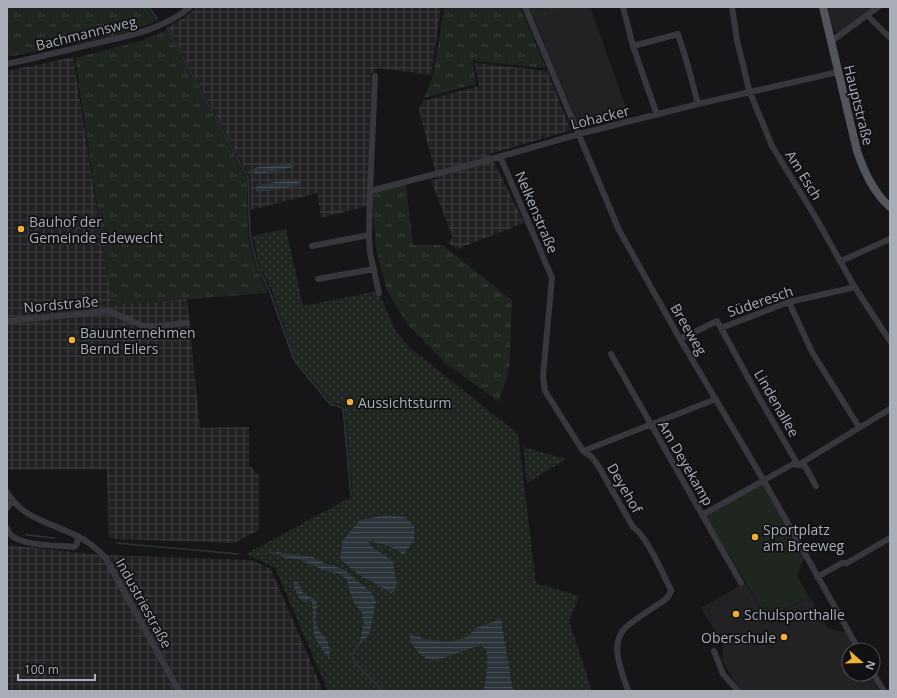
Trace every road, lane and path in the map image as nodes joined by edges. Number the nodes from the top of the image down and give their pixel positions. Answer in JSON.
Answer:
{"nodes":[{"id":1,"x":190,"y":7,"type":"edge"},
{"id":2,"x":525,"y":7,"type":"edge"},
{"id":3,"x":623,"y":7,"type":"edge"},
{"id":4,"x":732,"y":7,"type":"edge"},
{"id":5,"x":823,"y":7,"type":"edge"},
{"id":6,"x":878,"y":7,"type":"edge"},
{"id":7,"x":867,"y":15,"type":"junction"},
{"id":8,"x":889,"y":37,"type":"edge"},
{"id":9,"x":830,"y":41,"type":"junction"},
{"id":10,"x":633,"y":46,"type":"junction"},
{"id":11,"x":7,"y":64,"type":"edge"},
{"id":12,"x":838,"y":72,"type":"junction"},
{"id":13,"x":375,"y":76,"type":"dead end"},
{"id":14,"x":750,"y":92,"type":"junction"},
{"id":15,"x":698,"y":104,"type":"junction"},
{"id":16,"x":657,"y":115,"type":"junction"},
{"id":17,"x":579,"y":134,"type":"junction"},
{"id":18,"x":500,"y":156,"type":"junction"},
{"id":19,"x":370,"y":191,"type":"junction"},
{"id":20,"x":888,"y":204,"type":"edge"},
{"id":21,"x":890,"y":212,"type":"edge"},
{"id":22,"x":369,"y":234,"type":"junction"},
{"id":23,"x":890,"y":239,"type":"edge"},
{"id":24,"x":312,"y":246,"type":"dead end"},
{"id":25,"x":841,"y":261,"type":"junction"},
{"id":26,"x":374,"y":269,"type":"junction"},
{"id":27,"x":552,"y":278,"type":"joint"},
{"id":28,"x":318,"y":279,"type":"dead end"},
{"id":29,"x":854,"y":286,"type":"junction"},
{"id":30,"x":379,"y":293,"type":"dead end"},
{"id":31,"x":789,"y":302,"type":"junction"},
{"id":32,"x":7,"y":321,"type":"edge"},
{"id":33,"x":186,"y":323,"type":"dead end"},
{"id":34,"x":721,"y":328,"type":"junction"},
{"id":35,"x":680,"y":339,"type":"junction"},
{"id":36,"x":890,"y":342,"type":"edge"},
{"id":37,"x":611,"y":354,"type":"dead end"},
{"id":38,"x":716,"y":399,"type":"junction"},
{"id":39,"x":890,"y":409,"type":"edge"},
{"id":40,"x":650,"y":425,"type":"junction"},
{"id":41,"x":859,"y":427,"type":"junction"},
{"id":42,"x":583,"y":452,"type":"junction"},
{"id":43,"x":798,"y":464,"type":"junction"},
{"id":44,"x":764,"y":481,"type":"junction"},
{"id":45,"x":816,"y":486,"type":"dead end"},
{"id":46,"x":7,"y":492,"type":"edge"},
{"id":47,"x":12,"y":500,"type":"junction"},
{"id":48,"x":7,"y":508,"type":"edge"},
{"id":49,"x":702,"y":515,"type":"junction"},
{"id":50,"x":7,"y":528,"type":"edge"},
{"id":51,"x":78,"y":536,"type":"junction"},
{"id":52,"x":10,"y":538,"type":"edge"},
{"id":53,"x":890,"y":538,"type":"edge"},
{"id":54,"x":817,"y":577,"type":"junction"},
{"id":55,"x":741,"y":583,"type":"dead end"},
{"id":56,"x":854,"y":642,"type":"edge"},
{"id":57,"x":714,"y":651,"type":"dead end"},
{"id":58,"x":878,"y":682,"type":"edge"},
{"id":59,"x":179,"y":691,"type":"edge"},
{"id":60,"x":628,"y":691,"type":"edge"},
{"id":61,"x":738,"y":691,"type":"edge"},
{"id":62,"x":884,"y":691,"type":"edge"}],
"edges":[{"from":1,"to":11,"type":"street","name":"Bachmannsweg"},
{"from":2,"to":17,"type":"street","name":"Breeweg"},
{"from":3,"to":10,"type":"street"},
{"from":4,"to":14,"type":"street","name":"Am Esch"},
{"from":5,"to":9,"type":"main road","name":"Hauptstraße"},
{"from":6,"to":7,"type":"street"},
{"from":7,"to":8,"type":"street"},
{"from":7,"to":9,"type":"street"},
{"from":9,"to":12,"type":"main road","name":"Hauptstraße"},
{"from":10,"to":15,"type":"street"},
{"from":10,"to":16,"type":"street"},
{"from":12,"to":14,"type":"street","name":"Lohacker"},
{"from":12,"to":20,"type":"main road","name":"Hauptstraße"},
{"from":13,"to":19,"type":"street"},
{"from":14,"to":15,"type":"street","name":"Lohacker"},
{"from":14,"to":25,"type":"street","name":"Am Esch"},
{"from":15,"to":16,"type":"street","name":"Lohacker"},
{"from":16,"to":17,"type":"street","name":"Lohacker"},
{"from":17,"to":18,"type":"street","name":"Lohacker"},
{"from":17,"to":35,"type":"street","name":"Breeweg"},
{"from":18,"to":19,"type":"street","name":"Lohacker"},
{"from":18,"to":27,"type":"street","name":"Nelkenstraße"},
{"from":19,"to":22,"type":"street"},
{"from":20,"to":21,"type":"main road","name":"Hauptstraße"},
{"from":22,"to":24,"type":"street"},
{"from":22,"to":26,"type":"street"},
{"from":23,"to":25,"type":"street"},
{"from":25,"to":29,"type":"street","name":"Am Esch"},
{"from":26,"to":28,"type":"street"},
{"from":26,"to":30,"type":"street"},
{"from":27,"to":42,"type":"street","name":"Deyehof"},
{"from":29,"to":31,"type":"street","name":"Süderesch"},
{"from":29,"to":36,"type":"street","name":"Am Esch"},
{"from":31,"to":34,"type":"street","name":"Süderesch"},
{"from":31,"to":41,"type":"street"},
{"from":32,"to":33,"type":"street","name":"Nordstraße"},
{"from":34,"to":35,"type":"street","name":"Süderesch"},
{"from":34,"to":43,"type":"street","name":"Lindenallee"},
{"from":35,"to":38,"type":"street","name":"Breeweg"},
{"from":37,"to":40,"type":"street","name":"Am Deyekamp"},
{"from":38,"to":40,"type":"street"},
{"from":38,"to":44,"type":"street","name":"Breeweg"},
{"from":39,"to":41,"type":"street"},
{"from":40,"to":42,"type":"street"},
{"from":40,"to":49,"type":"street","name":"Am Deyekamp"},
{"from":41,"to":43,"type":"street"},
{"from":42,"to":60,"type":"street","name":"Deyehof"},
{"from":43,"to":44,"type":"street"},
{"from":43,"to":45,"type":"street","name":"Lindenallee"},
{"from":44,"to":49,"type":"street"},
{"from":44,"to":54,"type":"street","name":"Breeweg"},
{"from":46,"to":47,"type":"street","name":"Industriestraße"},
{"from":47,"to":48,"type":"street"},
{"from":47,"to":51,"type":"street","name":"Industriestraße"},
{"from":49,"to":55,"type":"street","name":"Am Deyekamp"},
{"from":50,"to":52,"type":"street"},
{"from":51,"to":52,"type":"street"},
{"from":51,"to":59,"type":"street","name":"Industriestraße"},
{"from":53,"to":54,"type":"street"},
{"from":54,"to":56,"type":"street","name":"Breeweg"},
{"from":57,"to":61,"type":"street"},
{"from":58,"to":62,"type":"street"}]}
